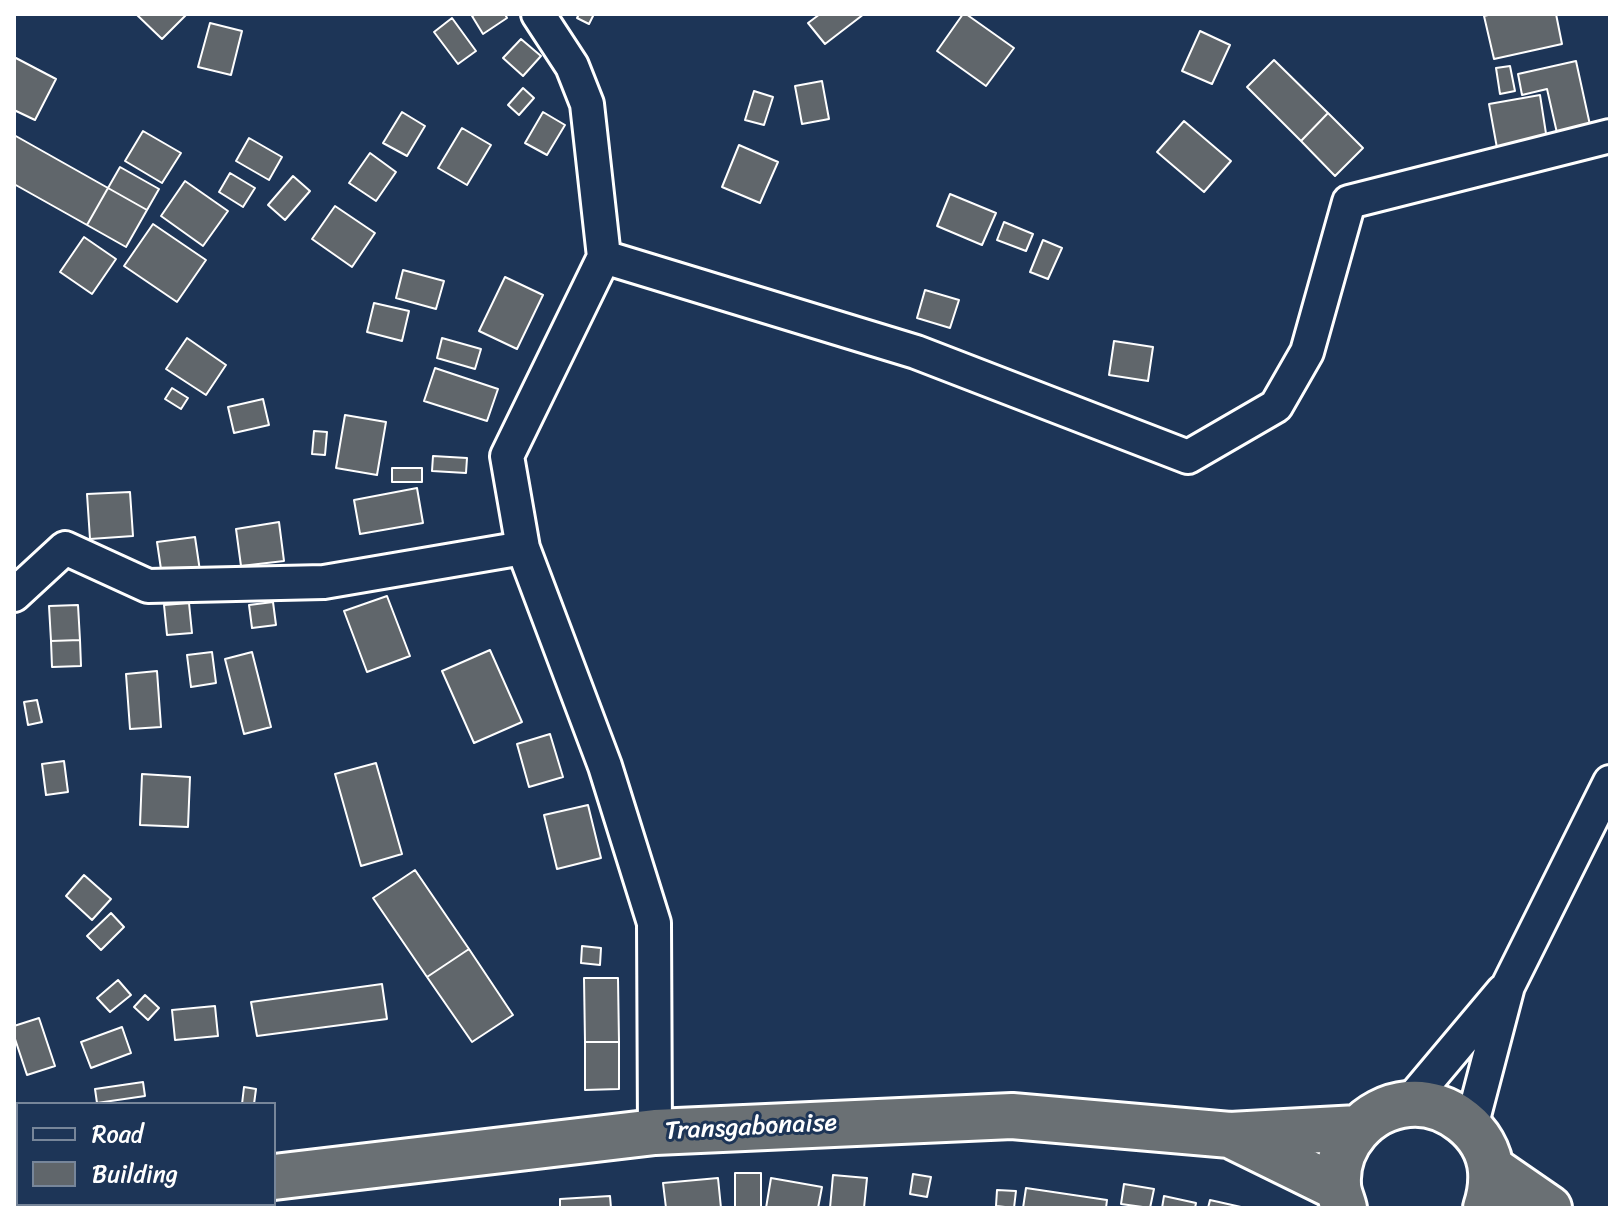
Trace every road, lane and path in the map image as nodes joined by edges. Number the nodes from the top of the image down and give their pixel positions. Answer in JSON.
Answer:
{"nodes":[{"id":1,"x":538,"y":14,"type":"edge"},
{"id":2,"x":1610,"y":136,"type":"edge"},
{"id":3,"x":604,"y":257,"type":"junction"},
{"id":4,"x":523,"y":548,"type":"junction"},
{"id":5,"x":14,"y":595,"type":"edge"},
{"id":6,"x":1610,"y":782,"type":"edge"},
{"id":7,"x":1508,"y":986,"type":"junction"},
{"id":8,"x":1408,"y":1104,"type":"junction"},
{"id":9,"x":1471,"y":1127,"type":"junction"},
{"id":10,"x":1358,"y":1128,"type":"junction"},
{"id":11,"x":655,"y":1132,"type":"junction"},
{"id":12,"x":1230,"y":1135,"type":"junction"},
{"id":13,"x":276,"y":1177,"type":"edge"},
{"id":14,"x":1488,"y":1188,"type":"edge"},
{"id":15,"x":1341,"y":1198,"type":"edge"},
{"id":16,"x":1549,"y":1208,"type":"edge"}],
"edges":[{"from":1,"to":3,"type":"street"},
{"from":2,"to":3,"type":"street"},
{"from":3,"to":4,"type":"street"},
{"from":4,"to":5,"type":"street"},
{"from":4,"to":11,"type":"street"},
{"from":6,"to":7,"type":"street"},
{"from":7,"to":8,"type":"street"},
{"from":7,"to":9,"type":"street"},
{"from":8,"to":9,"type":"highway"},
{"from":8,"to":10,"type":"highway"},
{"from":9,"to":14,"type":"highway"},
{"from":10,"to":12,"type":"highway","name":"Transgabonaise"},
{"from":10,"to":15,"type":"highway"},
{"from":11,"to":12,"type":"highway","name":"Transgabonaise"},
{"from":11,"to":13,"type":"highway","name":"Transgabonaise"},
{"from":12,"to":15,"type":"highway","name":"Transgabonaise"},
{"from":14,"to":16,"type":"highway"}]}
